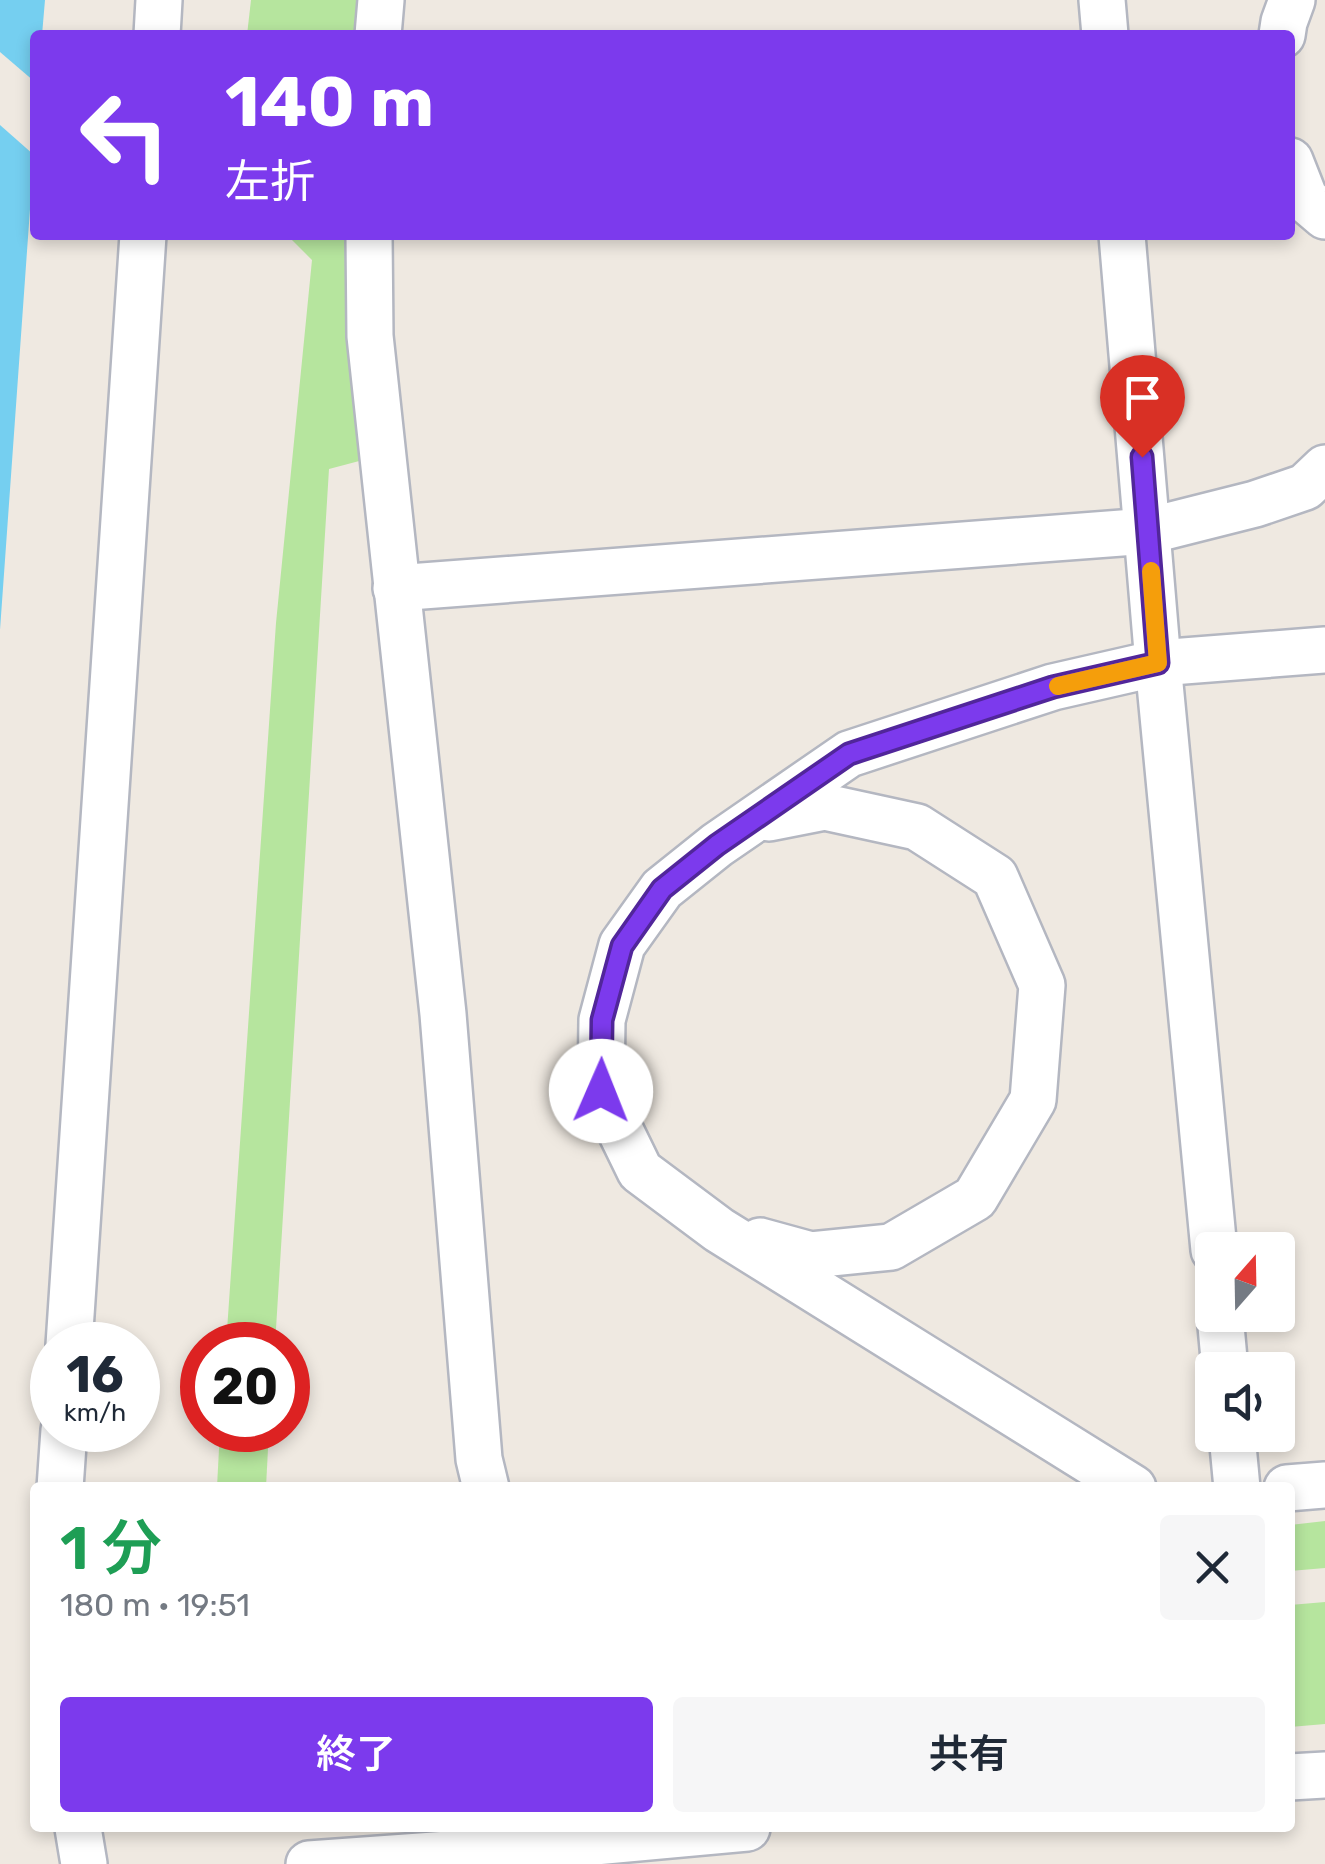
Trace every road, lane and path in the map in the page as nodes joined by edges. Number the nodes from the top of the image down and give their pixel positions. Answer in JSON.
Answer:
{"nodes":[{"id":1,"x":159,"y":0,"type":"edge"},
{"id":2,"x":380,"y":0,"type":"edge"},
{"id":3,"x":1102,"y":0,"type":"edge"},
{"id":4,"x":1292,"y":0,"type":"edge"},
{"id":5,"x":157,"y":30,"type":"edge"},
{"id":6,"x":378,"y":30,"type":"edge"},
{"id":7,"x":1105,"y":30,"type":"edge"},
{"id":8,"x":1283,"y":30,"type":"edge"},
{"id":9,"x":1295,"y":173,"type":"edge"},
{"id":10,"x":1325,"y":216,"type":"edge"},
{"id":11,"x":143,"y":240,"type":"edge"},
{"id":12,"x":369,"y":240,"type":"edge"},
{"id":13,"x":1122,"y":240,"type":"edge"},
{"id":14,"x":1325,"y":468,"type":"edge"},
{"id":15,"x":1148,"y":531,"type":"junction"},
{"id":16,"x":396,"y":588,"type":"junction"},
{"id":17,"x":1325,"y":650,"type":"edge"},
{"id":18,"x":1158,"y":663,"type":"junction"},
{"id":19,"x":750,"y":822,"type":"junction"},
{"id":20,"x":720,"y":1230,"type":"junction"},
{"id":21,"x":1212,"y":1232,"type":"edge"},
{"id":22,"x":71,"y":1322,"type":"edge"},
{"id":23,"x":62,"y":1452,"type":"edge"},
{"id":24,"x":1233,"y":1452,"type":"edge"},
{"id":25,"x":60,"y":1482,"type":"edge"},
{"id":26,"x":485,"y":1482,"type":"edge"},
{"id":27,"x":1124,"y":1482,"type":"edge"},
{"id":28,"x":1236,"y":1482,"type":"edge"},
{"id":29,"x":1325,"y":1486,"type":"edge"},
{"id":30,"x":1295,"y":1488,"type":"edge"},
{"id":31,"x":1325,"y":1774,"type":"edge"},
{"id":32,"x":1295,"y":1777,"type":"edge"},
{"id":33,"x":79,"y":1832,"type":"edge"},
{"id":34,"x":704,"y":1832,"type":"edge"},
{"id":35,"x":84,"y":1864,"type":"edge"},
{"id":36,"x":308,"y":1864,"type":"edge"}],
"edges":[{"from":1,"to":5,"type":"lane"},
{"from":2,"to":6,"type":"lane"},
{"from":3,"to":7,"type":"lane"},
{"from":4,"to":8,"type":"lane"},
{"from":9,"to":10,"type":"lane"},
{"from":11,"to":22,"type":"lane"},
{"from":12,"to":16,"type":"lane"},
{"from":13,"to":15,"type":"lane"},
{"from":14,"to":15,"type":"lane"},
{"from":15,"to":16,"type":"lane"},
{"from":15,"to":18,"type":"lane"},
{"from":16,"to":26,"type":"lane"},
{"from":17,"to":18,"type":"lane"},
{"from":18,"to":19,"type":"lane"},
{"from":18,"to":21,"type":"lane"},
{"from":19,"to":20,"type":"lane"},
{"from":19,"to":20,"type":"lane"},
{"from":20,"to":27,"type":"lane"},
{"from":23,"to":25,"type":"lane"},
{"from":24,"to":28,"type":"lane"},
{"from":29,"to":30,"type":"lane"},
{"from":31,"to":32,"type":"lane"},
{"from":33,"to":35,"type":"lane"},
{"from":34,"to":36,"type":"lane"}]}
